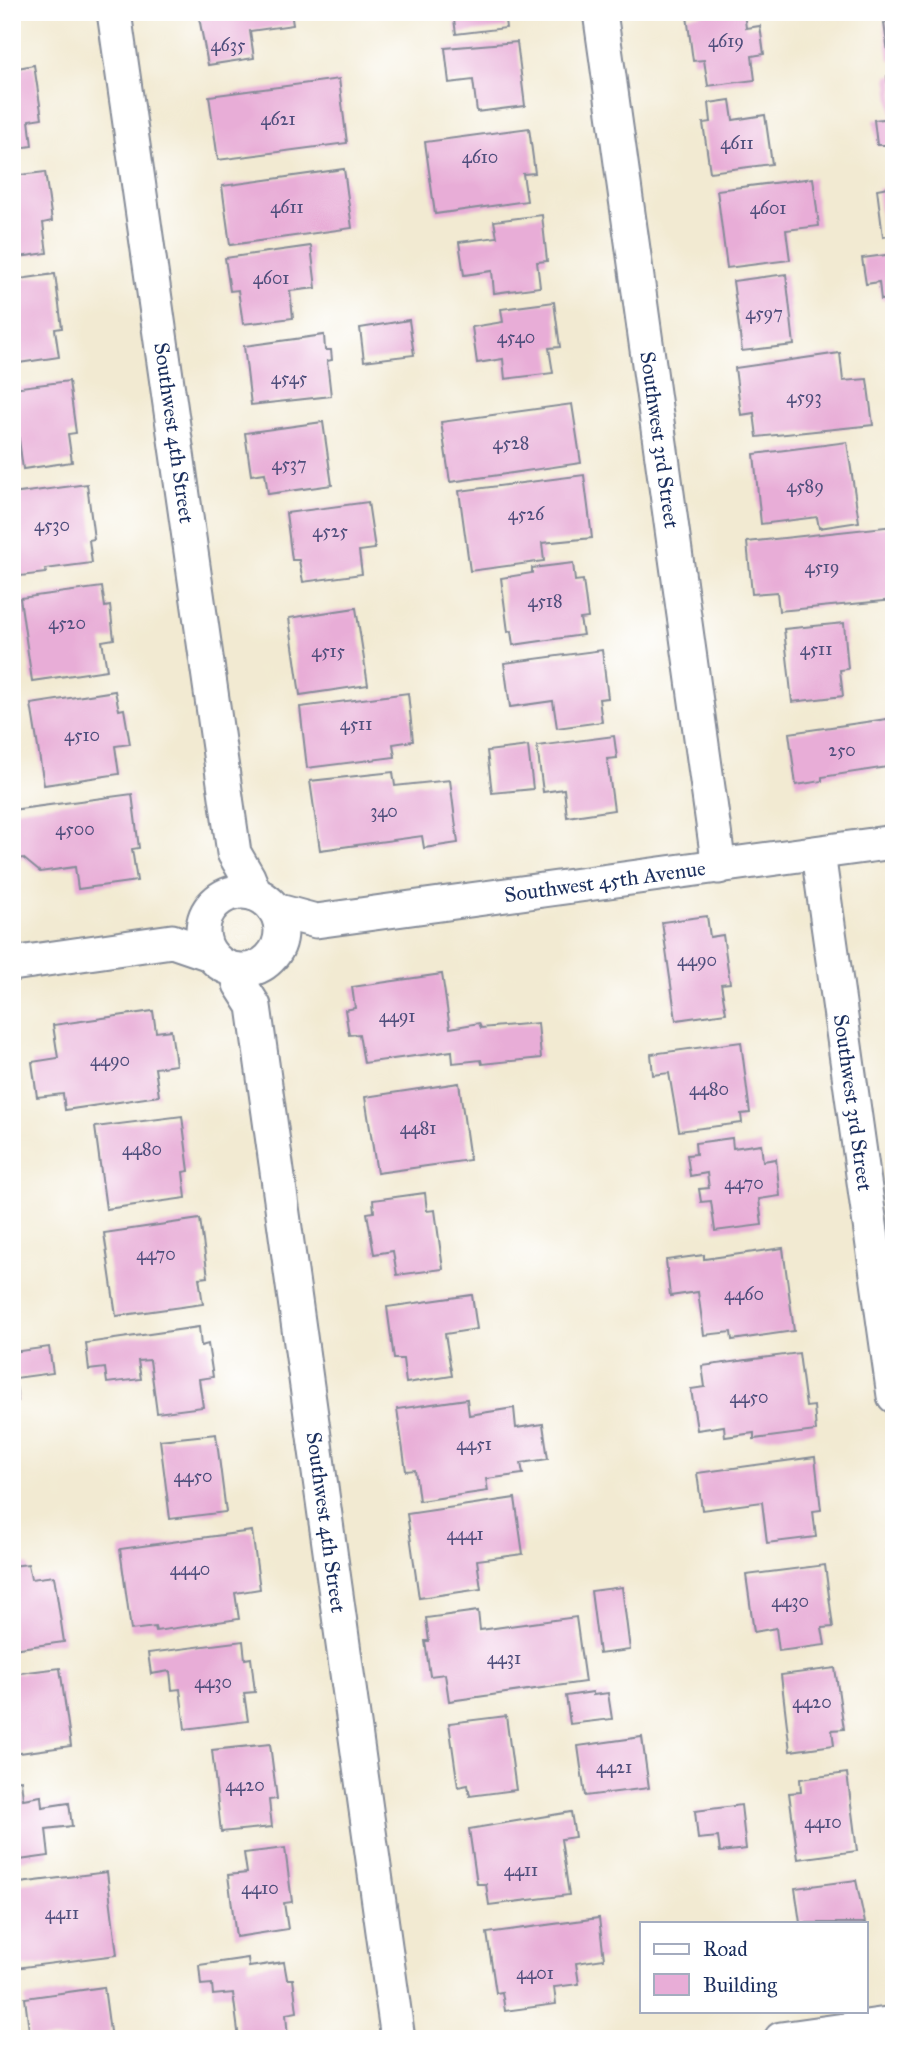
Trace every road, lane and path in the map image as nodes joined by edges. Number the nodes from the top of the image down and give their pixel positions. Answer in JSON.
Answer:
{"nodes":[{"id":1,"x":114,"y":12,"type":"edge"},
{"id":2,"x":600,"y":12,"type":"edge"},
{"id":3,"x":894,"y":842,"type":"edge"},
{"id":4,"x":233,"y":853,"type":"junction"},
{"id":5,"x":818,"y":853,"type":"junction"},
{"id":6,"x":719,"y":867,"type":"junction"},
{"id":7,"x":212,"y":908,"type":"junction"},
{"id":8,"x":253,"y":939,"type":"junction"},
{"id":9,"x":172,"y":941,"type":"junction"},
{"id":10,"x":12,"y":964,"type":"edge"},
{"id":11,"x":894,"y":1396,"type":"edge"},
{"id":12,"x":875,"y":2029,"type":"edge"},
{"id":13,"x":398,"y":2039,"type":"edge"},
{"id":14,"x":781,"y":2039,"type":"edge"}],
"edges":[{"from":1,"to":4,"type":"street","name":"Southwest 4th Street"},
{"from":2,"to":6,"type":"street","name":"Southwest 3rd Street"},
{"from":3,"to":5,"type":"street","name":"Southwest 45th Avenue"},
{"from":4,"to":7,"type":"street","name":"Southwest 4th Street"},
{"from":4,"to":8,"type":"street","name":"Southwest 4th Street"},
{"from":5,"to":6,"type":"street","name":"Southwest 45th Avenue"},
{"from":5,"to":11,"type":"street","name":"Southwest 3rd Street"},
{"from":6,"to":8,"type":"street","name":"Southwest 45th Avenue"},
{"from":7,"to":8,"type":"street"},
{"from":7,"to":8,"type":"street"},
{"from":7,"to":9,"type":"street","name":"Southwest 45th Avenue"},
{"from":8,"to":9,"type":"street","name":"Southwest 45th Avenue"},
{"from":8,"to":13,"type":"street","name":"Southwest 4th Street"},
{"from":9,"to":10,"type":"street","name":"Southwest 45th Avenue"},
{"from":12,"to":14,"type":"street"}]}
